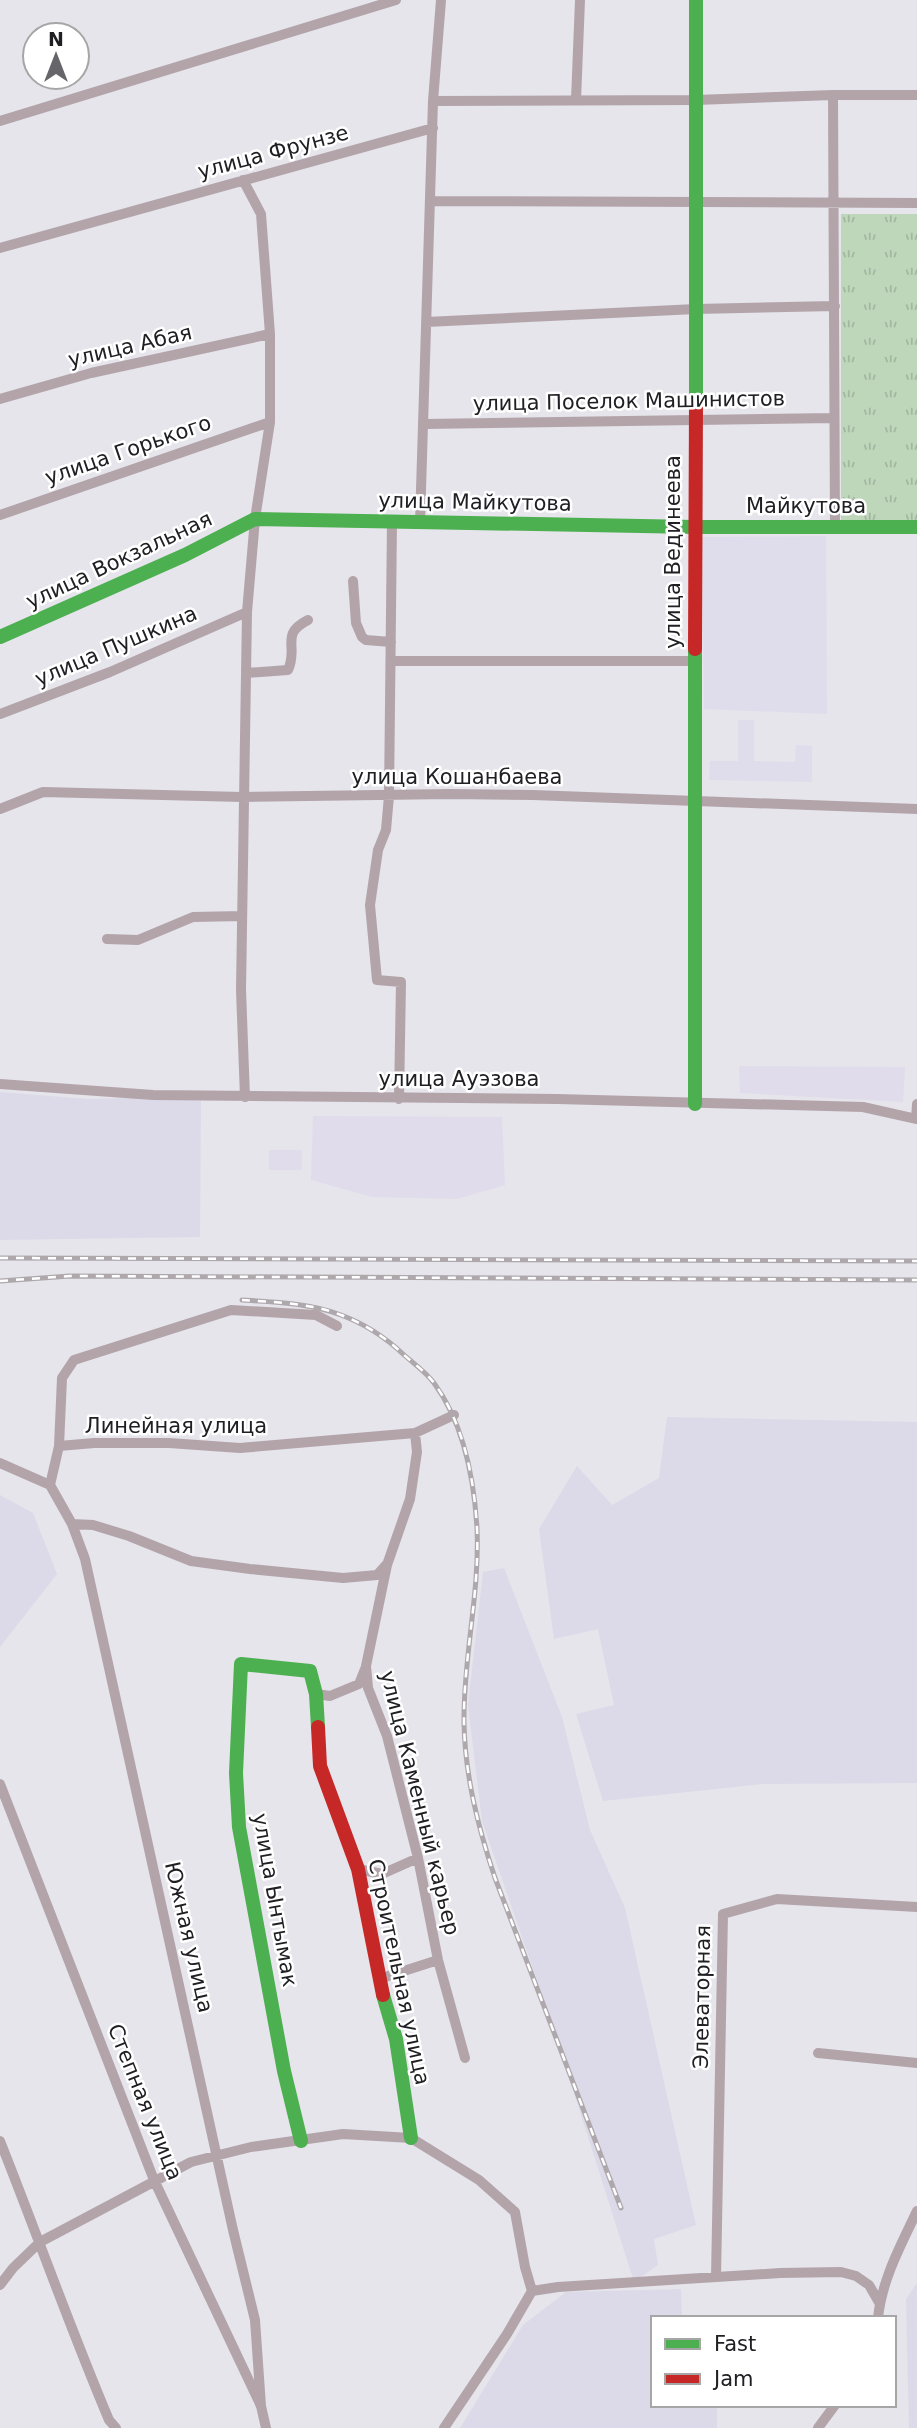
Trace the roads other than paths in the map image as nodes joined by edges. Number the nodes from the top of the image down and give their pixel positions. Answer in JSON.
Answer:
{"nodes":[{"id":1,"x":396,"y":0,"type":"edge"},
{"id":2,"x":441,"y":0,"type":"edge"},
{"id":3,"x":580,"y":0,"type":"edge"},
{"id":4,"x":696,"y":0,"type":"edge"},
{"id":5,"x":833,"y":95,"type":"junction"},
{"id":6,"x":916,"y":95,"type":"edge"},
{"id":7,"x":576,"y":100,"type":"junction"},
{"id":8,"x":696,"y":100,"type":"junction"},
{"id":9,"x":433,"y":101,"type":"junction"},
{"id":10,"x":0,"y":121,"type":"edge"},
{"id":11,"x":433,"y":128,"type":"junction"},
{"id":12,"x":243,"y":180,"type":"junction"},
{"id":13,"x":431,"y":201,"type":"junction"},
{"id":14,"x":695,"y":203,"type":"junction"},
{"id":15,"x":834,"y":203,"type":"junction"},
{"id":16,"x":917,"y":203,"type":"edge"},
{"id":17,"x":0,"y":247,"type":"edge"},
{"id":18,"x":835,"y":306,"type":"junction"},
{"id":19,"x":696,"y":309,"type":"junction"},
{"id":20,"x":426,"y":322,"type":"junction"},
{"id":21,"x":270,"y":334,"type":"junction"},
{"id":22,"x":0,"y":399,"type":"edge"},
{"id":23,"x":834,"y":418,"type":"junction"},
{"id":24,"x":695,"y":419,"type":"junction"},
{"id":25,"x":270,"y":422,"type":"junction"},
{"id":26,"x":424,"y":424,"type":"junction"},
{"id":27,"x":0,"y":515,"type":"edge"},
{"id":28,"x":255,"y":519,"type":"junction"},
{"id":29,"x":392,"y":521,"type":"junction"},
{"id":30,"x":420,"y":522,"type":"junction"},
{"id":31,"x":694,"y":527,"type":"junction"},
{"id":32,"x":835,"y":527,"type":"junction"},
{"id":33,"x":917,"y":527,"type":"edge"},
{"id":34,"x":353,"y":581,"type":"dead end"},
{"id":35,"x":247,"y":612,"type":"junction"},
{"id":36,"x":308,"y":620,"type":"dead end"},
{"id":37,"x":0,"y":637,"type":"edge"},
{"id":38,"x":391,"y":642,"type":"junction"},
{"id":39,"x":391,"y":661,"type":"junction"},
{"id":40,"x":694,"y":661,"type":"junction"},
{"id":41,"x":246,"y":673,"type":"junction"},
{"id":42,"x":0,"y":714,"type":"edge"},
{"id":43,"x":389,"y":796,"type":"junction"},
{"id":44,"x":243,"y":797,"type":"junction"},
{"id":45,"x":696,"y":802,"type":"junction"},
{"id":46,"x":0,"y":809,"type":"edge"},
{"id":47,"x":917,"y":809,"type":"edge"},
{"id":48,"x":242,"y":916,"type":"junction"},
{"id":49,"x":107,"y":939,"type":"dead end"},
{"id":50,"x":0,"y":1084,"type":"edge"},
{"id":51,"x":245,"y":1097,"type":"junction"},
{"id":52,"x":399,"y":1098,"type":"junction"},
{"id":53,"x":695,"y":1104,"type":"junction"},
{"id":54,"x":917,"y":1104,"type":"edge"},
{"id":55,"x":916,"y":1119,"type":"edge"},
{"id":56,"x":337,"y":1326,"type":"dead end"},
{"id":57,"x":454,"y":1415,"type":"dead end"},
{"id":58,"x":415,"y":1433,"type":"junction"},
{"id":59,"x":59,"y":1446,"type":"junction"},
{"id":60,"x":0,"y":1463,"type":"edge"},
{"id":61,"x":50,"y":1485,"type":"junction"},
{"id":62,"x":72,"y":1524,"type":"junction"},
{"id":63,"x":387,"y":1565,"type":"junction"},
{"id":64,"x":366,"y":1666,"type":"junction"},
{"id":65,"x":316,"y":1694,"type":"junction"},
{"id":66,"x":0,"y":1784,"type":"edge"},
{"id":67,"x":418,"y":1858,"type":"junction"},
{"id":68,"x":358,"y":1869,"type":"junction"},
{"id":69,"x":917,"y":1907,"type":"edge"},
{"id":70,"x":438,"y":1960,"type":"junction"},
{"id":71,"x":379,"y":1979,"type":"junction"},
{"id":72,"x":818,"y":2053,"type":"dead end"},
{"id":73,"x":465,"y":2058,"type":"dead end"},
{"id":74,"x":917,"y":2063,"type":"edge"},
{"id":75,"x":411,"y":2138,"type":"junction"},
{"id":76,"x":0,"y":2141,"type":"edge"},
{"id":77,"x":301,"y":2141,"type":"junction"},
{"id":78,"x":218,"y":2155,"type":"junction"},
{"id":79,"x":154,"y":2180,"type":"junction"},
{"id":80,"x":917,"y":2211,"type":"edge"},
{"id":81,"x":40,"y":2242,"type":"junction"},
{"id":82,"x":716,"y":2277,"type":"junction"},
{"id":83,"x":0,"y":2285,"type":"edge"},
{"id":84,"x":532,"y":2291,"type":"junction"},
{"id":85,"x":880,"y":2304,"type":"junction"},
{"id":86,"x":878,"y":2316,"type":"edge"},
{"id":87,"x":261,"y":2406,"type":"junction"},
{"id":88,"x":834,"y":2407,"type":"edge"},
{"id":89,"x":110,"y":2425,"type":"edge"},
{"id":90,"x":267,"y":2428,"type":"edge"},
{"id":91,"x":444,"y":2428,"type":"edge"},
{"id":92,"x":818,"y":2428,"type":"edge"}],
"edges":[{"from":1,"to":10,"type":"street"},
{"from":2,"to":9,"type":"street"},
{"from":3,"to":7,"type":"street"},
{"from":4,"to":8,"type":"street","name":"улица Вединеева"},
{"from":5,"to":6,"type":"street"},
{"from":5,"to":8,"type":"street"},
{"from":5,"to":15,"type":"street"},
{"from":7,"to":8,"type":"street"},
{"from":7,"to":9,"type":"street"},
{"from":8,"to":14,"type":"street","name":"улица Вединеева"},
{"from":9,"to":11,"type":"street"},
{"from":11,"to":12,"type":"street","name":"улица Фрунзе"},
{"from":11,"to":13,"type":"street"},
{"from":12,"to":17,"type":"street","name":"улица Фрунзе"},
{"from":12,"to":21,"type":"street"},
{"from":13,"to":14,"type":"street"},
{"from":13,"to":20,"type":"street"},
{"from":14,"to":15,"type":"street"},
{"from":14,"to":19,"type":"street","name":"улица Вединеева"},
{"from":15,"to":16,"type":"street"},
{"from":15,"to":18,"type":"street"},
{"from":18,"to":19,"type":"street"},
{"from":18,"to":23,"type":"street"},
{"from":19,"to":20,"type":"street"},
{"from":19,"to":24,"type":"street","name":"улица Вединеева"},
{"from":20,"to":26,"type":"street"},
{"from":21,"to":22,"type":"street","name":"улица Абая"},
{"from":21,"to":25,"type":"street"},
{"from":23,"to":24,"type":"street","name":"улица Поселок Машинистов"},
{"from":23,"to":32,"type":"street"},
{"from":24,"to":26,"type":"street","name":"улица Поселок Машинистов"},
{"from":24,"to":31,"type":"street","name":"улица Вединеева"},
{"from":25,"to":27,"type":"street","name":"улица Горького"},
{"from":25,"to":28,"type":"street"},
{"from":26,"to":30,"type":"street"},
{"from":28,"to":29,"type":"street","name":"улица Майкутова"},
{"from":28,"to":35,"type":"street"},
{"from":28,"to":37,"type":"street","name":"улица Вокзальная"},
{"from":29,"to":30,"type":"street","name":"улица Майкутова"},
{"from":29,"to":38,"type":"street"},
{"from":30,"to":31,"type":"street","name":"улица Майкутова"},
{"from":31,"to":32,"type":"street","name":"Майкутова"},
{"from":31,"to":40,"type":"street","name":"улица Вединеева"},
{"from":32,"to":33,"type":"street","name":"Майкутова"},
{"from":34,"to":38,"type":"street"},
{"from":35,"to":41,"type":"street"},
{"from":35,"to":42,"type":"street","name":"улица Пушкина"},
{"from":36,"to":41,"type":"street"},
{"from":38,"to":39,"type":"street"},
{"from":39,"to":40,"type":"street"},
{"from":39,"to":43,"type":"street"},
{"from":40,"to":45,"type":"street","name":"улица Вединеева"},
{"from":41,"to":44,"type":"street"},
{"from":43,"to":44,"type":"street","name":"улица Кошанбаева"},
{"from":43,"to":45,"type":"street","name":"улица Кошанбаева"},
{"from":43,"to":52,"type":"street"},
{"from":44,"to":46,"type":"street","name":"улица Кошанбаева"},
{"from":44,"to":48,"type":"street"},
{"from":45,"to":47,"type":"street","name":"улица Кошанбаева"},
{"from":45,"to":53,"type":"street","name":"улица Вединеева"},
{"from":48,"to":49,"type":"street"},
{"from":48,"to":51,"type":"street"},
{"from":50,"to":51,"type":"street","name":"улица Ауэзова"},
{"from":51,"to":52,"type":"street","name":"улица Ауэзова"},
{"from":52,"to":53,"type":"street","name":"улица Ауэзова"},
{"from":53,"to":55,"type":"street","name":"улица Ауэзова"},
{"from":54,"to":55,"type":"street"},
{"from":56,"to":59,"type":"street"},
{"from":57,"to":58,"type":"street","name":"Линейная улица"},
{"from":58,"to":59,"type":"street","name":"Линейная улица"},
{"from":58,"to":63,"type":"street","name":"улица Каменный карьер"},
{"from":59,"to":61,"type":"street","name":"Линейная улица"},
{"from":60,"to":61,"type":"street"},
{"from":61,"to":62,"type":"street","name":"Южная улица"},
{"from":62,"to":63,"type":"street"},
{"from":62,"to":78,"type":"street","name":"Южная улица"},
{"from":63,"to":64,"type":"street","name":"улица Каменный карьер"},
{"from":64,"to":65,"type":"street"},
{"from":64,"to":67,"type":"street","name":"улица Каменный карьер"},
{"from":65,"to":68,"type":"street","name":"Строительная улица"},
{"from":65,"to":77,"type":"street","name":"улица Ынтымак"},
{"from":66,"to":79,"type":"street","name":"Степная улица"},
{"from":67,"to":68,"type":"street"},
{"from":67,"to":70,"type":"street","name":"улица Каменный карьер"},
{"from":68,"to":71,"type":"street","name":"Строительная улица"},
{"from":69,"to":82,"type":"street","name":"Элеваторная"},
{"from":70,"to":71,"type":"street"},
{"from":70,"to":73,"type":"street","name":"улица Каменный карьер"},
{"from":71,"to":75,"type":"street","name":"Строительная улица"},
{"from":72,"to":74,"type":"street"},
{"from":75,"to":77,"type":"street"},
{"from":75,"to":84,"type":"street"},
{"from":76,"to":81,"type":"street"},
{"from":77,"to":78,"type":"street"},
{"from":78,"to":79,"type":"street"},
{"from":78,"to":87,"type":"street","name":"Южная улица"},
{"from":79,"to":81,"type":"street"},
{"from":79,"to":87,"type":"street","name":"Степная улица"},
{"from":80,"to":85,"type":"street"},
{"from":81,"to":83,"type":"street"},
{"from":81,"to":89,"type":"street"},
{"from":82,"to":84,"type":"street"},
{"from":82,"to":85,"type":"street"},
{"from":84,"to":91,"type":"street"},
{"from":85,"to":86,"type":"street"},
{"from":87,"to":90,"type":"street","name":"Степная улица"},
{"from":88,"to":92,"type":"street"}]}
